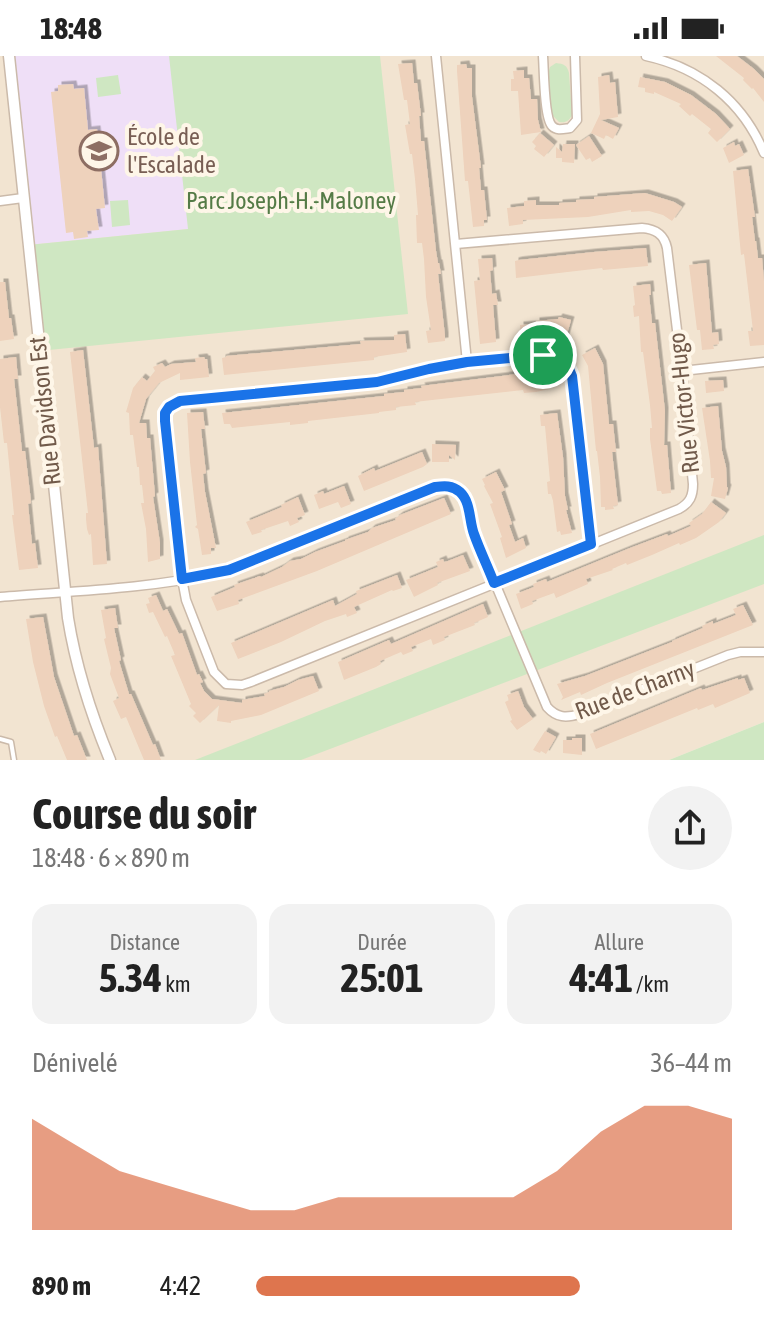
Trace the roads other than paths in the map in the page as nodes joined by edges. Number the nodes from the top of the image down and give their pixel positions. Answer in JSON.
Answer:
{"nodes":[{"id":1,"x":9,"y":56,"type":"edge"},
{"id":2,"x":436,"y":56,"type":"edge"},
{"id":3,"x":543,"y":56,"type":"edge"},
{"id":4,"x":575,"y":56,"type":"edge"},
{"id":5,"x":646,"y":56,"type":"edge"},
{"id":6,"x":764,"y":153,"type":"edge"},
{"id":7,"x":23,"y":198,"type":"junction"},
{"id":8,"x":0,"y":201,"type":"edge"},
{"id":9,"x":456,"y":244,"type":"junction"},
{"id":10,"x":467,"y":362,"type":"junction"},
{"id":11,"x":764,"y":362,"type":"edge"},
{"id":12,"x":682,"y":371,"type":"junction"},
{"id":13,"x":591,"y":544,"type":"junction"},
{"id":14,"x":182,"y":579,"type":"junction"},
{"id":15,"x":494,"y":583,"type":"junction"},
{"id":16,"x":65,"y":593,"type":"junction"},
{"id":17,"x":0,"y":597,"type":"edge"},
{"id":18,"x":764,"y":652,"type":"edge"},
{"id":19,"x":0,"y":739,"type":"edge"},
{"id":20,"x":14,"y":760,"type":"edge"},
{"id":21,"x":110,"y":760,"type":"edge"}],
"edges":[{"from":1,"to":7,"type":"street","name":"Rue Davidson Est"},
{"from":2,"to":9,"type":"street"},
{"from":3,"to":4,"type":"street"},
{"from":5,"to":6,"type":"street"},
{"from":7,"to":8,"type":"street"},
{"from":7,"to":16,"type":"street","name":"Rue Davidson Est"},
{"from":9,"to":10,"type":"street"},
{"from":9,"to":12,"type":"street","name":"Rue Victor-Hugo"},
{"from":10,"to":13,"type":"street"},
{"from":10,"to":14,"type":"street"},
{"from":11,"to":12,"type":"street"},
{"from":12,"to":13,"type":"street","name":"Rue Victor-Hugo"},
{"from":13,"to":15,"type":"street","name":"Rue Victor-Hugo"},
{"from":14,"to":15,"type":"street","name":"Rue de Charny"},
{"from":14,"to":15,"type":"street","name":"Rue Victor-Hugo"},
{"from":14,"to":16,"type":"street","name":"Rue de Charny"},
{"from":15,"to":18,"type":"street","name":"Rue de Charny"},
{"from":16,"to":17,"type":"street","name":"Rue de Charny"},
{"from":16,"to":21,"type":"street","name":"Rue Davidson Est"},
{"from":19,"to":20,"type":"lane"}]}
